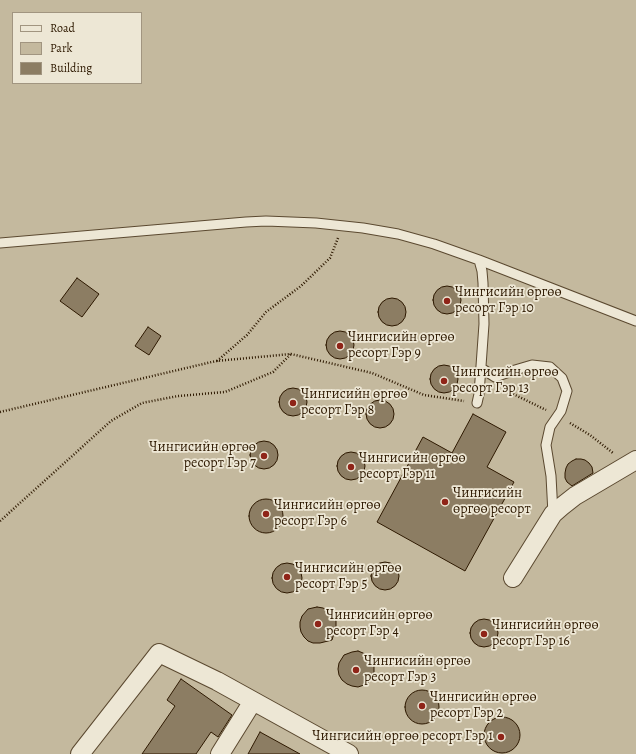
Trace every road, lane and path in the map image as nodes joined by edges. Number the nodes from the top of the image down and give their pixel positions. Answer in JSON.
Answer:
{"nodes":[{"id":1,"x":341,"y":225,"type":"junction"},
{"id":2,"x":0,"y":243,"type":"edge"},
{"id":3,"x":479,"y":260,"type":"junction"},
{"id":4,"x":636,"y":321,"type":"edge"},
{"id":5,"x":291,"y":354,"type":"junction"},
{"id":6,"x":216,"y":361,"type":"junction"},
{"id":7,"x":481,"y":368,"type":"junction"},
{"id":8,"x":477,"y":403,"type":"joint"},
{"id":9,"x":0,"y":412,"type":"edge"},
{"id":10,"x":636,"y":460,"type":"edge"},
{"id":11,"x":553,"y":514,"type":"junction"},
{"id":12,"x":0,"y":521,"type":"edge"},
{"id":13,"x":513,"y":578,"type":"dead end"},
{"id":14,"x":253,"y":701,"type":"junction"},
{"id":15,"x":80,"y":754,"type":"edge"},
{"id":16,"x":220,"y":754,"type":"edge"},
{"id":17,"x":349,"y":754,"type":"edge"}],
"edges":[{"from":1,"to":2,"type":"lane"},
{"from":1,"to":3,"type":"lane"},
{"from":1,"to":6,"type":"path"},
{"from":3,"to":4,"type":"lane"},
{"from":3,"to":7,"type":"lane"},
{"from":5,"to":6,"type":"path"},
{"from":5,"to":8,"type":"path"},
{"from":5,"to":12,"type":"path"},
{"from":6,"to":9,"type":"path"},
{"from":7,"to":8,"type":"lane"},
{"from":7,"to":11,"type":"lane"},
{"from":10,"to":11,"type":"street"},
{"from":11,"to":13,"type":"street"},
{"from":14,"to":15,"type":"street"},
{"from":14,"to":16,"type":"street"},
{"from":14,"to":17,"type":"street"}]}
